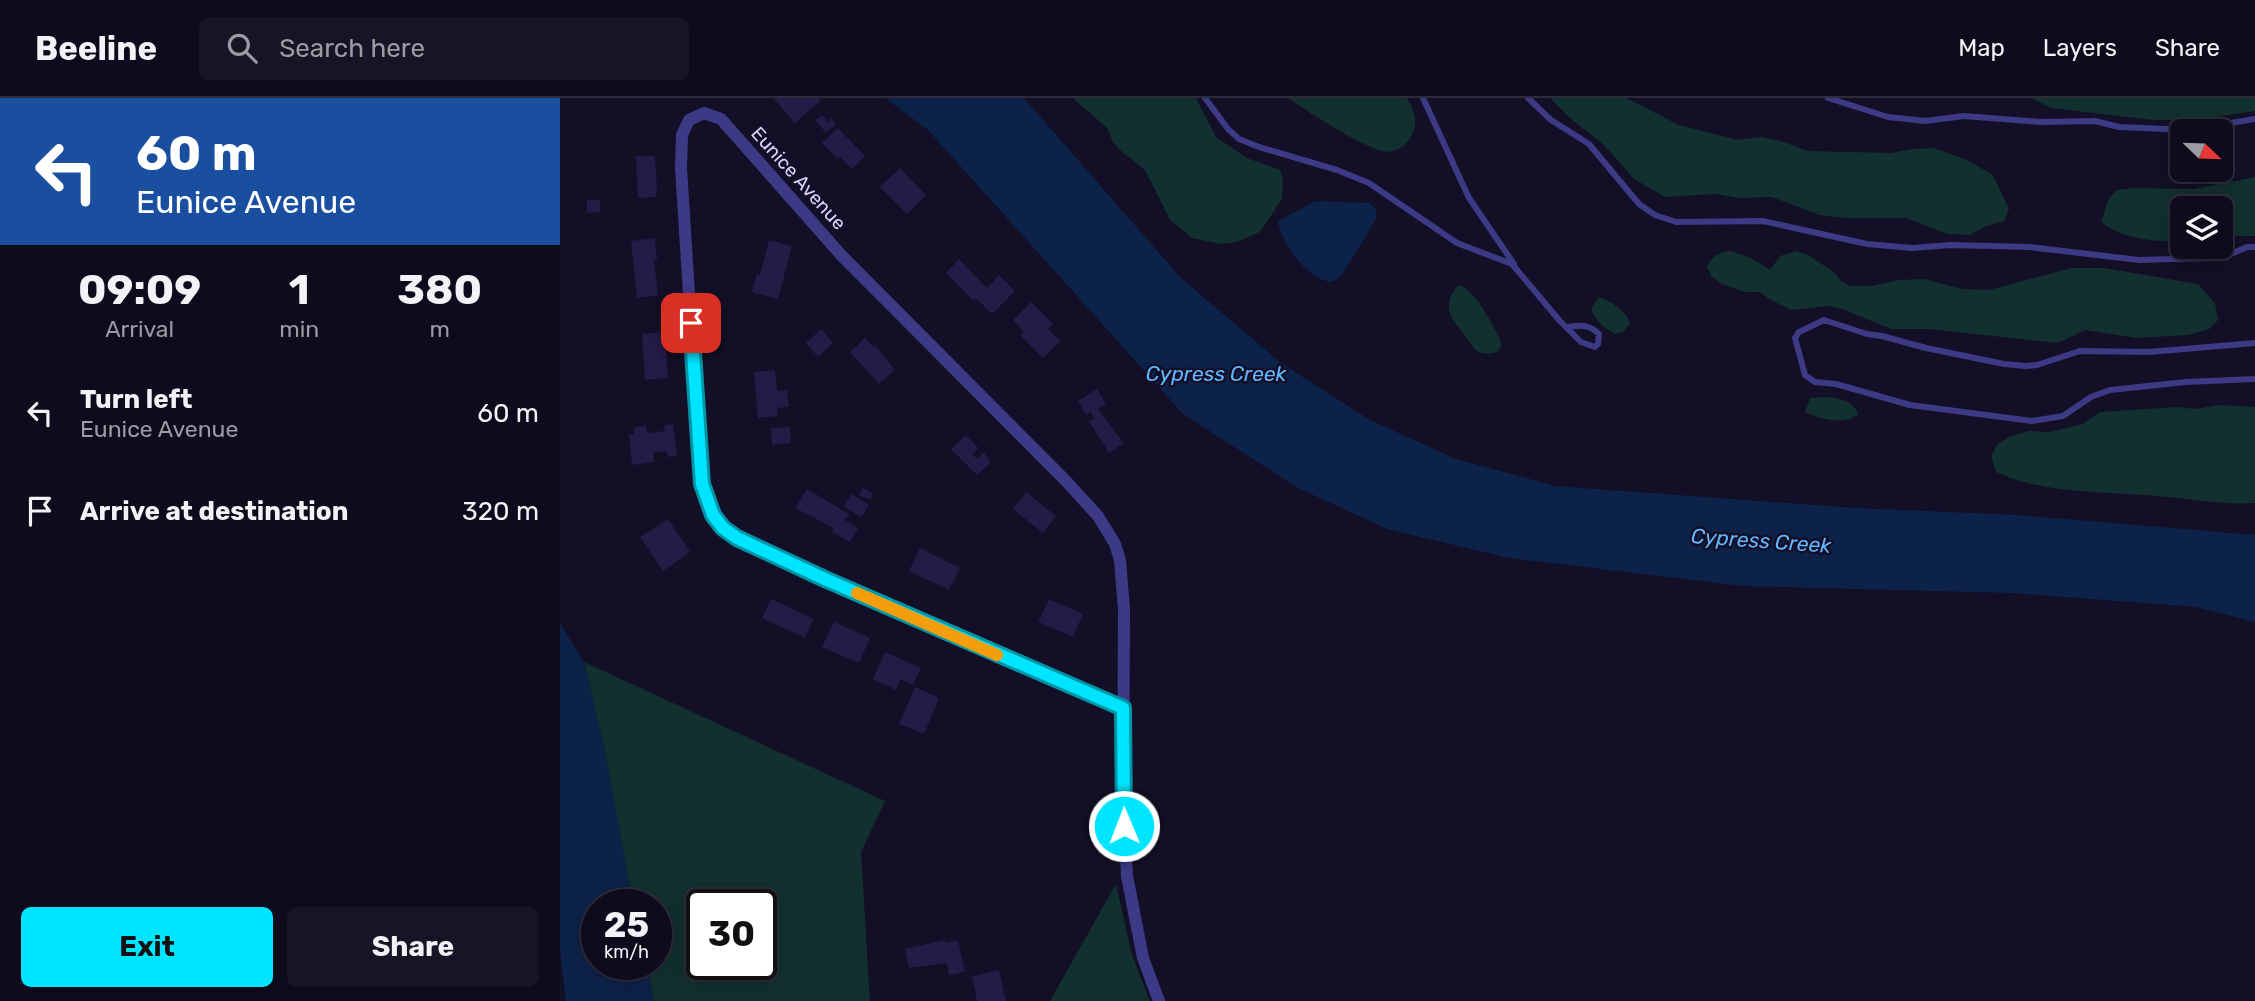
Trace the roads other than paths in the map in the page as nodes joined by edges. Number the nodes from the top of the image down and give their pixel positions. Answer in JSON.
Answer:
{"nodes":[{"id":1,"x":1205,"y":98,"type":"edge"},
{"id":2,"x":1423,"y":98,"type":"edge"},
{"id":3,"x":1528,"y":98,"type":"edge"},
{"id":4,"x":1828,"y":98,"type":"edge"},
{"id":5,"x":2255,"y":119,"type":"edge"},
{"id":6,"x":2255,"y":247,"type":"edge"},
{"id":7,"x":1518,"y":269,"type":"junction"},
{"id":8,"x":1567,"y":327,"type":"junction"},
{"id":9,"x":2255,"y":343,"type":"edge"},
{"id":10,"x":2255,"y":379,"type":"edge"},
{"id":11,"x":1123,"y":708,"type":"junction"},
{"id":12,"x":1159,"y":1001,"type":"edge"}],
"edges":[{"from":1,"to":7,"type":"lane"},
{"from":2,"to":7,"type":"lane"},
{"from":3,"to":6,"type":"lane"},
{"from":4,"to":5,"type":"lane"},
{"from":7,"to":8,"type":"lane"},
{"from":8,"to":8,"type":"lane"},
{"from":9,"to":10,"type":"lane"},
{"from":11,"to":11,"type":"street","name":"Eunice Avenue"},
{"from":11,"to":12,"type":"street"}]}
